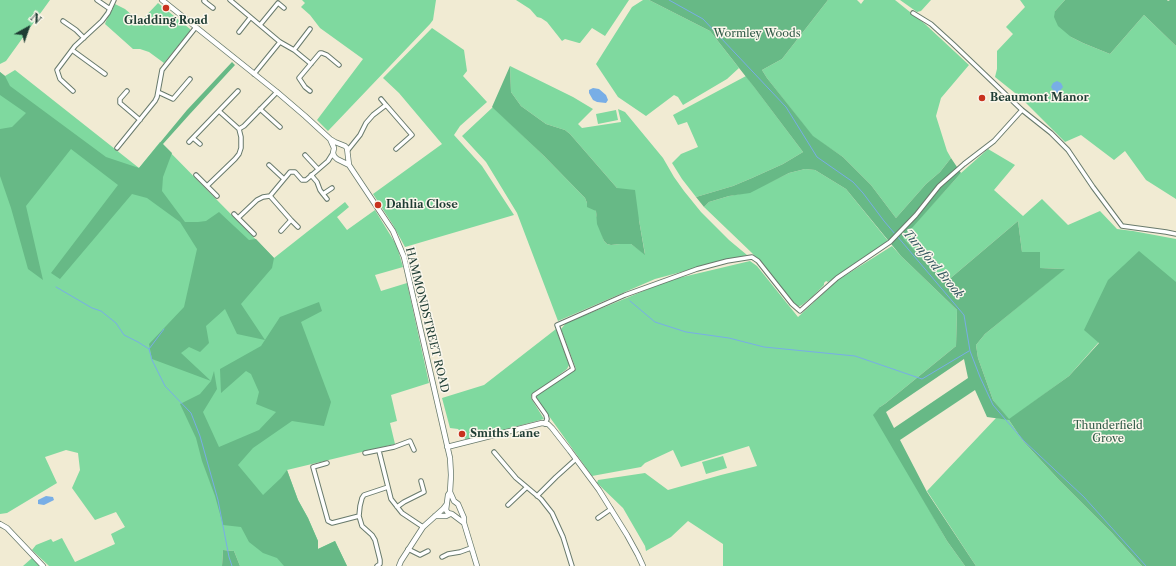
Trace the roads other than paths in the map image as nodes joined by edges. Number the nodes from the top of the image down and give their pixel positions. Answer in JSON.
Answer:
{"nodes":[{"id":1,"x":97,"y":0,"type":"edge"},
{"id":2,"x":114,"y":0,"type":"edge"},
{"id":3,"x":162,"y":0,"type":"edge"},
{"id":4,"x":205,"y":0,"type":"edge"},
{"id":5,"x":230,"y":0,"type":"edge"},
{"id":6,"x":213,"y":8,"type":"dead end"},
{"id":7,"x":284,"y":8,"type":"dead end"},
{"id":8,"x":110,"y":9,"type":"junction"},
{"id":9,"x":913,"y":12,"type":"dead end"},
{"id":10,"x":250,"y":18,"type":"junction"},
{"id":11,"x":63,"y":21,"type":"dead end"},
{"id":12,"x":260,"y":25,"type":"junction"},
{"id":13,"x":196,"y":27,"type":"junction"},
{"id":14,"x":310,"y":29,"type":"dead end"},
{"id":15,"x":239,"y":32,"type":"dead end"},
{"id":16,"x":84,"y":38,"type":"junction"},
{"id":17,"x":280,"y":42,"type":"junction"},
{"id":18,"x":72,"y":50,"type":"junction"},
{"id":19,"x":294,"y":50,"type":"junction"},
{"id":20,"x":311,"y":64,"type":"junction"},
{"id":21,"x":340,"y":65,"type":"dead end"},
{"id":22,"x":105,"y":74,"type":"dead end"},
{"id":23,"x":254,"y":74,"type":"junction"},
{"id":24,"x":294,"y":77,"type":"dead end"},
{"id":25,"x":300,"y":78,"type":"junction"},
{"id":26,"x":190,"y":79,"type":"dead end"},
{"id":27,"x":73,"y":91,"type":"dead end"},
{"id":28,"x":127,"y":91,"type":"dead end"},
{"id":29,"x":238,"y":91,"type":"dead end"},
{"id":30,"x":310,"y":91,"type":"dead end"},
{"id":31,"x":158,"y":92,"type":"junction"},
{"id":32,"x":277,"y":92,"type":"junction"},
{"id":33,"x":381,"y":100,"type":"dead end"},
{"id":34,"x":386,"y":105,"type":"junction"},
{"id":35,"x":260,"y":109,"type":"junction"},
{"id":36,"x":1022,"y":110,"type":"junction"},
{"id":37,"x":219,"y":111,"type":"junction"},
{"id":38,"x":140,"y":120,"type":"junction"},
{"id":39,"x":280,"y":127,"type":"dead end"},
{"id":40,"x":239,"y":129,"type":"junction"},
{"id":41,"x":193,"y":138,"type":"junction"},
{"id":42,"x":330,"y":139,"type":"junction"},
{"id":43,"x":189,"y":142,"type":"dead end"},
{"id":44,"x":354,"y":142,"type":"junction"},
{"id":45,"x":200,"y":144,"type":"dead end"},
{"id":46,"x":341,"y":144,"type":"junction"},
{"id":47,"x":117,"y":148,"type":"dead end"},
{"id":48,"x":396,"y":149,"type":"dead end"},
{"id":49,"x":333,"y":151,"type":"junction"},
{"id":50,"x":348,"y":153,"type":"junction"},
{"id":51,"x":305,"y":155,"type":"dead end"},
{"id":52,"x":339,"y":160,"type":"junction"},
{"id":53,"x":328,"y":161,"type":"junction"},
{"id":54,"x":269,"y":164,"type":"dead end"},
{"id":55,"x":349,"y":165,"type":"junction"},
{"id":56,"x":318,"y":168,"type":"junction"},
{"id":57,"x":196,"y":175,"type":"dead end"},
{"id":58,"x":312,"y":175,"type":"junction"},
{"id":59,"x":284,"y":179,"type":"junction"},
{"id":60,"x":207,"y":186,"type":"junction"},
{"id":61,"x":332,"y":188,"type":"dead end"},
{"id":62,"x":323,"y":194,"type":"junction"},
{"id":63,"x":217,"y":196,"type":"dead end"},
{"id":64,"x":270,"y":196,"type":"junction"},
{"id":65,"x":327,"y":199,"type":"dead end"},
{"id":66,"x":234,"y":214,"type":"dead end"},
{"id":67,"x":238,"y":218,"type":"junction"},
{"id":68,"x":291,"y":220,"type":"junction"},
{"id":69,"x":298,"y":226,"type":"dead end"},
{"id":70,"x":280,"y":231,"type":"dead end"},
{"id":71,"x":254,"y":234,"type":"dead end"},
{"id":72,"x":1176,"y":234,"type":"edge"},
{"id":73,"x":545,"y":424,"type":"junction"},
{"id":74,"x":447,"y":446,"type":"junction"},
{"id":75,"x":414,"y":450,"type":"dead end"},
{"id":76,"x":378,"y":451,"type":"junction"},
{"id":77,"x":494,"y":452,"type":"dead end"},
{"id":78,"x":365,"y":453,"type":"dead end"},
{"id":79,"x":576,"y":459,"type":"junction"},
{"id":80,"x":327,"y":463,"type":"dead end"},
{"id":81,"x":421,"y":481,"type":"dead end"},
{"id":82,"x":388,"y":487,"type":"junction"},
{"id":83,"x":526,"y":488,"type":"junction"},
{"id":84,"x":450,"y":492,"type":"junction"},
{"id":85,"x":537,"y":496,"type":"junction"},
{"id":86,"x":454,"y":501,"type":"junction"},
{"id":87,"x":446,"y":504,"type":"junction"},
{"id":88,"x":508,"y":505,"type":"dead end"},
{"id":89,"x":458,"y":506,"type":"junction"},
{"id":90,"x":397,"y":507,"type":"junction"},
{"id":91,"x":611,"y":509,"type":"junction"},
{"id":92,"x":451,"y":514,"type":"junction"},
{"id":93,"x":359,"y":516,"type":"junction"},
{"id":94,"x":435,"y":516,"type":"junction"},
{"id":95,"x":598,"y":518,"type":"dead end"},
{"id":96,"x":464,"y":523,"type":"junction"},
{"id":97,"x":0,"y":524,"type":"edge"},
{"id":98,"x":423,"y":527,"type":"junction"},
{"id":99,"x":471,"y":548,"type":"junction"},
{"id":100,"x":408,"y":549,"type":"junction"},
{"id":101,"x":428,"y":551,"type":"dead end"},
{"id":102,"x":442,"y":557,"type":"dead end"},
{"id":103,"x":43,"y":566,"type":"edge"},
{"id":104,"x":377,"y":566,"type":"edge"},
{"id":105,"x":399,"y":566,"type":"edge"},
{"id":106,"x":477,"y":566,"type":"edge"},
{"id":107,"x":572,"y":566,"type":"edge"},
{"id":108,"x":643,"y":566,"type":"edge"}],
"edges":[{"from":1,"to":8,"type":"street"},
{"from":2,"to":8,"type":"street"},
{"from":3,"to":13,"type":"street","name":"HAMMONDSTREET ROAD"},
{"from":4,"to":6,"type":"street"},
{"from":5,"to":10,"type":"street"},
{"from":7,"to":12,"type":"street"},
{"from":8,"to":16,"type":"street"},
{"from":9,"to":36,"type":"street"},
{"from":10,"to":12,"type":"street"},
{"from":10,"to":15,"type":"street"},
{"from":11,"to":16,"type":"street"},
{"from":12,"to":17,"type":"street"},
{"from":13,"to":23,"type":"street","name":"HAMMONDSTREET ROAD"},
{"from":13,"to":31,"type":"street"},
{"from":14,"to":19,"type":"street"},
{"from":16,"to":18,"type":"street"},
{"from":17,"to":19,"type":"street"},
{"from":17,"to":23,"type":"street"},
{"from":18,"to":22,"type":"street"},
{"from":18,"to":27,"type":"street"},
{"from":19,"to":20,"type":"street"},
{"from":20,"to":21,"type":"street"},
{"from":20,"to":25,"type":"street"},
{"from":23,"to":32,"type":"street","name":"HAMMONDSTREET ROAD"},
{"from":24,"to":25,"type":"street"},
{"from":25,"to":30,"type":"street"},
{"from":26,"to":31,"type":"street"},
{"from":28,"to":38,"type":"street"},
{"from":29,"to":37,"type":"street"},
{"from":31,"to":38,"type":"street"},
{"from":32,"to":35,"type":"street"},
{"from":32,"to":42,"type":"street","name":"HAMMONDSTREET ROAD"},
{"from":33,"to":34,"type":"street"},
{"from":34,"to":44,"type":"street"},
{"from":34,"to":48,"type":"street"},
{"from":35,"to":39,"type":"street"},
{"from":35,"to":40,"type":"street"},
{"from":36,"to":72,"type":"street"},
{"from":36,"to":73,"type":"street"},
{"from":37,"to":40,"type":"street"},
{"from":37,"to":41,"type":"street"},
{"from":38,"to":47,"type":"street"},
{"from":40,"to":60,"type":"street"},
{"from":41,"to":43,"type":"street"},
{"from":41,"to":45,"type":"street"},
{"from":42,"to":46,"type":"street","name":"HAMMONDSTREET ROAD"},
{"from":42,"to":49,"type":"street","name":"HAMMONDSTREET ROAD"},
{"from":44,"to":46,"type":"street"},
{"from":44,"to":50,"type":"street"},
{"from":46,"to":49,"type":"street"},
{"from":46,"to":50,"type":"street","name":"HAMMONDSTREET ROAD"},
{"from":49,"to":52,"type":"street","name":"HAMMONDSTREET ROAD"},
{"from":49,"to":53,"type":"street"},
{"from":50,"to":52,"type":"street"},
{"from":50,"to":55,"type":"street","name":"HAMMONDSTREET ROAD"},
{"from":51,"to":56,"type":"street"},
{"from":52,"to":53,"type":"street"},
{"from":52,"to":55,"type":"street","name":"HAMMONDSTREET ROAD"},
{"from":53,"to":56,"type":"street"},
{"from":54,"to":59,"type":"street"},
{"from":55,"to":74,"type":"street","name":"HAMMONDSTREET ROAD"},
{"from":56,"to":58,"type":"street"},
{"from":57,"to":60,"type":"street"},
{"from":58,"to":59,"type":"street"},
{"from":58,"to":62,"type":"street"},
{"from":59,"to":64,"type":"street"},
{"from":60,"to":63,"type":"street"},
{"from":61,"to":62,"type":"street"},
{"from":62,"to":65,"type":"street"},
{"from":64,"to":67,"type":"street"},
{"from":64,"to":68,"type":"street"},
{"from":66,"to":67,"type":"street"},
{"from":67,"to":71,"type":"street"},
{"from":68,"to":69,"type":"street"},
{"from":68,"to":70,"type":"street"},
{"from":73,"to":74,"type":"street"},
{"from":73,"to":79,"type":"street"},
{"from":74,"to":84,"type":"street","name":"HAMMONDSTREET ROAD"},
{"from":75,"to":76,"type":"street"},
{"from":76,"to":78,"type":"street"},
{"from":76,"to":82,"type":"street"},
{"from":77,"to":83,"type":"street"},
{"from":79,"to":85,"type":"street"},
{"from":79,"to":91,"type":"street"},
{"from":80,"to":93,"type":"street"},
{"from":81,"to":90,"type":"street"},
{"from":82,"to":90,"type":"street"},
{"from":82,"to":93,"type":"street"},
{"from":83,"to":85,"type":"street"},
{"from":83,"to":88,"type":"street"},
{"from":84,"to":86,"type":"street","name":"HAMMONDSTREET ROAD"},
{"from":84,"to":87,"type":"street","name":"HAMMONDSTREET ROAD"},
{"from":85,"to":107,"type":"street"},
{"from":86,"to":87,"type":"street"},
{"from":86,"to":89,"type":"street","name":"HAMMONDSTREET ROAD"},
{"from":87,"to":92,"type":"street"},
{"from":87,"to":94,"type":"street"},
{"from":89,"to":92,"type":"street"},
{"from":89,"to":96,"type":"street","name":"HAMMONDSTREET ROAD"},
{"from":90,"to":98,"type":"street"},
{"from":91,"to":95,"type":"street"},
{"from":91,"to":108,"type":"street"},
{"from":92,"to":94,"type":"street"},
{"from":92,"to":96,"type":"street"},
{"from":93,"to":104,"type":"street"},
{"from":94,"to":98,"type":"street"},
{"from":96,"to":99,"type":"street","name":"HAMMONDSTREET ROAD"},
{"from":97,"to":103,"type":"street"},
{"from":98,"to":100,"type":"street"},
{"from":99,"to":102,"type":"street"},
{"from":99,"to":106,"type":"street","name":"HAMMONDSTREET ROAD"},
{"from":100,"to":101,"type":"street"},
{"from":100,"to":105,"type":"street"}]}
